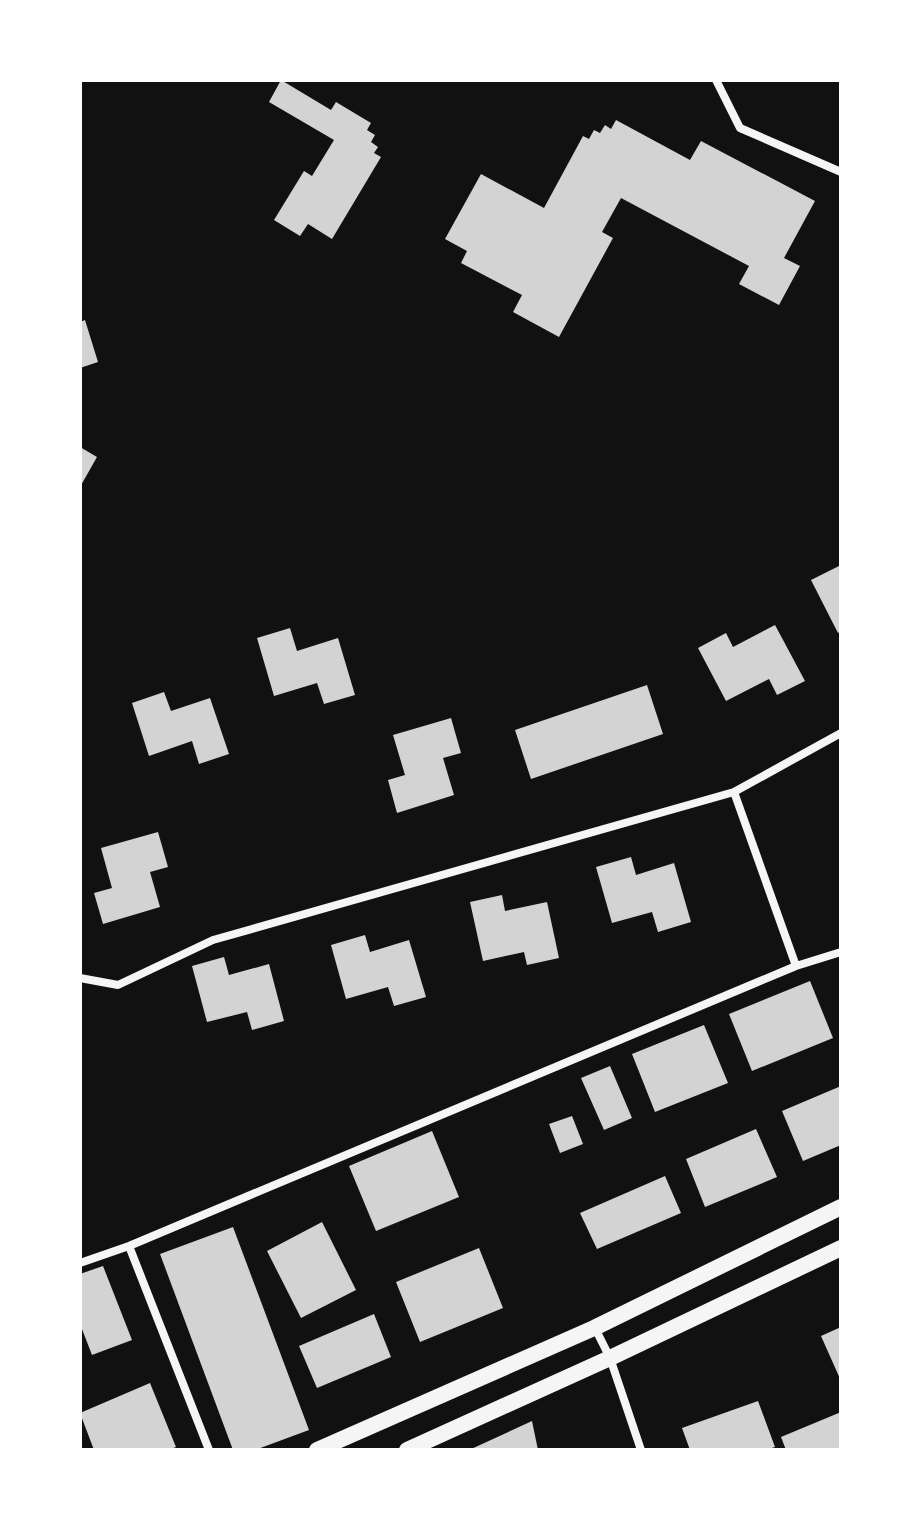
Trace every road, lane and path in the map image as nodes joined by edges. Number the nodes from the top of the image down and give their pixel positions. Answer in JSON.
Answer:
{"nodes":[{"id":1,"x":716,"y":80,"type":"edge"},
{"id":2,"x":841,"y":172,"type":"edge"},
{"id":3,"x":841,"y":733,"type":"edge"},
{"id":4,"x":734,"y":792,"type":"junction"},
{"id":5,"x":841,"y":952,"type":"edge"},
{"id":6,"x":796,"y":966,"type":"junction"},
{"id":7,"x":80,"y":978,"type":"edge"},
{"id":8,"x":841,"y":1207,"type":"edge"},
{"id":9,"x":129,"y":1246,"type":"junction"},
{"id":10,"x":841,"y":1248,"type":"edge"},
{"id":11,"x":80,"y":1263,"type":"edge"},
{"id":12,"x":594,"y":1328,"type":"junction"},
{"id":13,"x":610,"y":1358,"type":"junction"},
{"id":14,"x":209,"y":1450,"type":"edge"},
{"id":15,"x":317,"y":1450,"type":"edge"},
{"id":16,"x":407,"y":1450,"type":"edge"},
{"id":17,"x":641,"y":1450,"type":"edge"}],
"edges":[{"from":1,"to":2,"type":"street"},
{"from":3,"to":4,"type":"street"},
{"from":4,"to":6,"type":"street"},
{"from":4,"to":7,"type":"street"},
{"from":5,"to":6,"type":"street"},
{"from":6,"to":9,"type":"street"},
{"from":8,"to":12,"type":"main road"},
{"from":9,"to":11,"type":"street"},
{"from":9,"to":14,"type":"street"},
{"from":10,"to":13,"type":"main road"},
{"from":12,"to":13,"type":"street"},
{"from":12,"to":15,"type":"main road"},
{"from":13,"to":16,"type":"main road"},
{"from":13,"to":17,"type":"street"}]}
